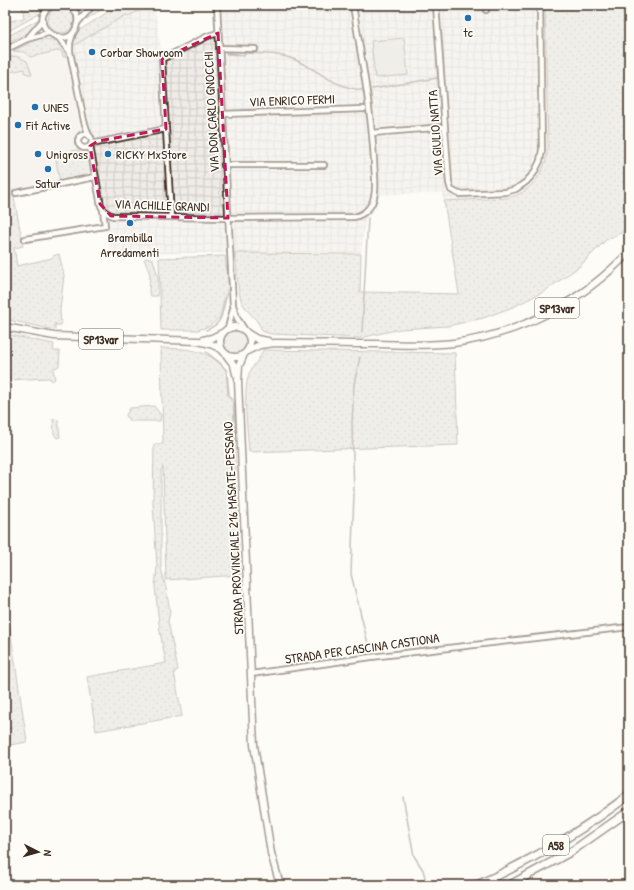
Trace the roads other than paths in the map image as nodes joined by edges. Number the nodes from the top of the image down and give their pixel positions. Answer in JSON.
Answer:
{"nodes":[{"id":1,"x":52,"y":5,"type":"edge"},
{"id":2,"x":87,"y":5,"type":"edge"},
{"id":3,"x":93,"y":5,"type":"edge"},
{"id":4,"x":217,"y":5,"type":"edge"},
{"id":5,"x":353,"y":5,"type":"edge"},
{"id":6,"x":436,"y":5,"type":"edge"},
{"id":7,"x":540,"y":5,"type":"edge"},
{"id":8,"x":70,"y":6,"type":"edge"},
{"id":9,"x":48,"y":7,"type":"edge"},
{"id":10,"x":43,"y":20,"type":"junction"},
{"id":11,"x":78,"y":22,"type":"junction"},
{"id":12,"x":48,"y":33,"type":"junction"},
{"id":13,"x":72,"y":33,"type":"junction"},
{"id":14,"x":218,"y":33,"type":"junction"},
{"id":15,"x":58,"y":38,"type":"junction"},
{"id":16,"x":27,"y":39,"type":"junction"},
{"id":17,"x":219,"y":48,"type":"junction"},
{"id":18,"x":255,"y":49,"type":"dead end"},
{"id":19,"x":5,"y":50,"type":"edge"},
{"id":20,"x":70,"y":52,"type":"junction"},
{"id":21,"x":364,"y":109,"type":"dead end"},
{"id":22,"x":222,"y":114,"type":"junction"},
{"id":23,"x":84,"y":121,"type":"junction"},
{"id":24,"x":445,"y":127,"type":"junction"},
{"id":25,"x":166,"y":129,"type":"junction"},
{"id":26,"x":372,"y":133,"type":"junction"},
{"id":27,"x":80,"y":137,"type":"junction"},
{"id":28,"x":90,"y":137,"type":"junction"},
{"id":29,"x":98,"y":141,"type":"junction"},
{"id":30,"x":91,"y":145,"type":"junction"},
{"id":31,"x":83,"y":148,"type":"junction"},
{"id":32,"x":91,"y":158,"type":"junction"},
{"id":33,"x":224,"y":165,"type":"junction"},
{"id":34,"x":324,"y":165,"type":"dead end"},
{"id":35,"x":95,"y":178,"type":"junction"},
{"id":36,"x":16,"y":193,"type":"dead end"},
{"id":37,"x":103,"y":210,"type":"junction"},
{"id":38,"x":171,"y":218,"type":"junction"},
{"id":39,"x":228,"y":218,"type":"junction"},
{"id":40,"x":25,"y":239,"type":"dead end"},
{"id":41,"x":629,"y":252,"type":"edge"},
{"id":42,"x":233,"y":305,"type":"junction"},
{"id":43,"x":5,"y":327,"type":"edge"},
{"id":44,"x":225,"y":330,"type":"junction"},
{"id":45,"x":245,"y":331,"type":"junction"},
{"id":46,"x":198,"y":341,"type":"junction"},
{"id":47,"x":275,"y":343,"type":"junction"},
{"id":48,"x":223,"y":351,"type":"junction"},
{"id":49,"x":246,"y":352,"type":"junction"},
{"id":50,"x":238,"y":381,"type":"junction"},
{"id":51,"x":629,"y":627,"type":"edge"},
{"id":52,"x":251,"y":674,"type":"junction"},
{"id":53,"x":629,"y":795,"type":"edge"},
{"id":54,"x":629,"y":811,"type":"edge"},
{"id":55,"x":280,"y":885,"type":"edge"},
{"id":56,"x":477,"y":885,"type":"edge"},
{"id":57,"x":510,"y":885,"type":"edge"}],
"edges":[{"from":1,"to":9,"type":"street"},
{"from":2,"to":8,"type":"street"},
{"from":3,"to":11,"type":"street"},
{"from":4,"to":14,"type":"street","name":"VIA DON CARLO GNOCCHI"},
{"from":5,"to":26,"type":"street"},
{"from":6,"to":24,"type":"street","name":"VIA GIULIO NATTA"},
{"from":7,"to":24,"type":"street","name":"VIA GIULIO NATTA"},
{"from":8,"to":11,"type":"street"},
{"from":9,"to":10,"type":"street"},
{"from":10,"to":12,"type":"street"},
{"from":10,"to":16,"type":"street"},
{"from":11,"to":13,"type":"street"},
{"from":12,"to":15,"type":"street"},
{"from":12,"to":16,"type":"street"},
{"from":13,"to":15,"type":"street"},
{"from":13,"to":20,"type":"street"},
{"from":14,"to":17,"type":"street","name":"VIA DON CARLO GNOCCHI"},
{"from":14,"to":25,"type":"street"},
{"from":15,"to":20,"type":"street"},
{"from":16,"to":19,"type":"street"},
{"from":17,"to":18,"type":"street"},
{"from":17,"to":22,"type":"street","name":"VIA DON CARLO GNOCCHI"},
{"from":20,"to":23,"type":"street"},
{"from":21,"to":22,"type":"street","name":"VIA ENRICO FERMI"},
{"from":22,"to":33,"type":"street","name":"VIA DON CARLO GNOCCHI"},
{"from":23,"to":27,"type":"street"},
{"from":23,"to":28,"type":"street"},
{"from":24,"to":26,"type":"street"},
{"from":25,"to":29,"type":"street"},
{"from":25,"to":38,"type":"street"},
{"from":26,"to":39,"type":"street","name":"VIA ACHILLE GRANDI"},
{"from":27,"to":28,"type":"street"},
{"from":27,"to":31,"type":"street"},
{"from":28,"to":29,"type":"street"},
{"from":28,"to":30,"type":"street"},
{"from":29,"to":30,"type":"street"},
{"from":30,"to":31,"type":"street"},
{"from":30,"to":32,"type":"street","name":"VIA ACHILLE GRANDI"},
{"from":31,"to":32,"type":"street"},
{"from":32,"to":35,"type":"street","name":"VIA ACHILLE GRANDI"},
{"from":33,"to":34,"type":"street"},
{"from":33,"to":39,"type":"street","name":"VIA DON CARLO GNOCCHI"},
{"from":35,"to":36,"type":"street"},
{"from":35,"to":37,"type":"street","name":"VIA ACHILLE GRANDI"},
{"from":37,"to":38,"type":"street","name":"VIA ACHILLE GRANDI"},
{"from":37,"to":40,"type":"street"},
{"from":38,"to":39,"type":"street","name":"VIA ACHILLE GRANDI"},
{"from":39,"to":42,"type":"street","name":"VIA DON CARLO GNOCCHI"},
{"from":41,"to":47,"type":"main road","number":"SP13var"},
{"from":42,"to":44,"type":"street"},
{"from":42,"to":45,"type":"street"},
{"from":43,"to":46,"type":"main road","number":"SP13var"},
{"from":44,"to":45,"type":"main road","number":"SP13var"},
{"from":44,"to":46,"type":"main road","number":"SP13var"},
{"from":44,"to":48,"type":"main road"},
{"from":45,"to":47,"type":"main road","number":"SP13var"},
{"from":45,"to":49,"type":"main road"},
{"from":46,"to":48,"type":"main road","number":"SP13var"},
{"from":47,"to":49,"type":"main road","number":"SP13var"},
{"from":48,"to":49,"type":"main road","number":"SP13var"},
{"from":48,"to":50,"type":"main road"},
{"from":49,"to":50,"type":"main road"},
{"from":50,"to":52,"type":"main road","name":"STRADA PROVINCIALE 216 MASATE-PESSANO"},
{"from":51,"to":52,"type":"street","name":"STRADA PER CASCINA CASTIONA"},
{"from":52,"to":55,"type":"main road","name":"STRADA PROVINCIALE 216 MASATE-PESSANO"},
{"from":53,"to":56,"type":"highway","number":"A58"},
{"from":54,"to":57,"type":"highway","number":"A58"}]}
